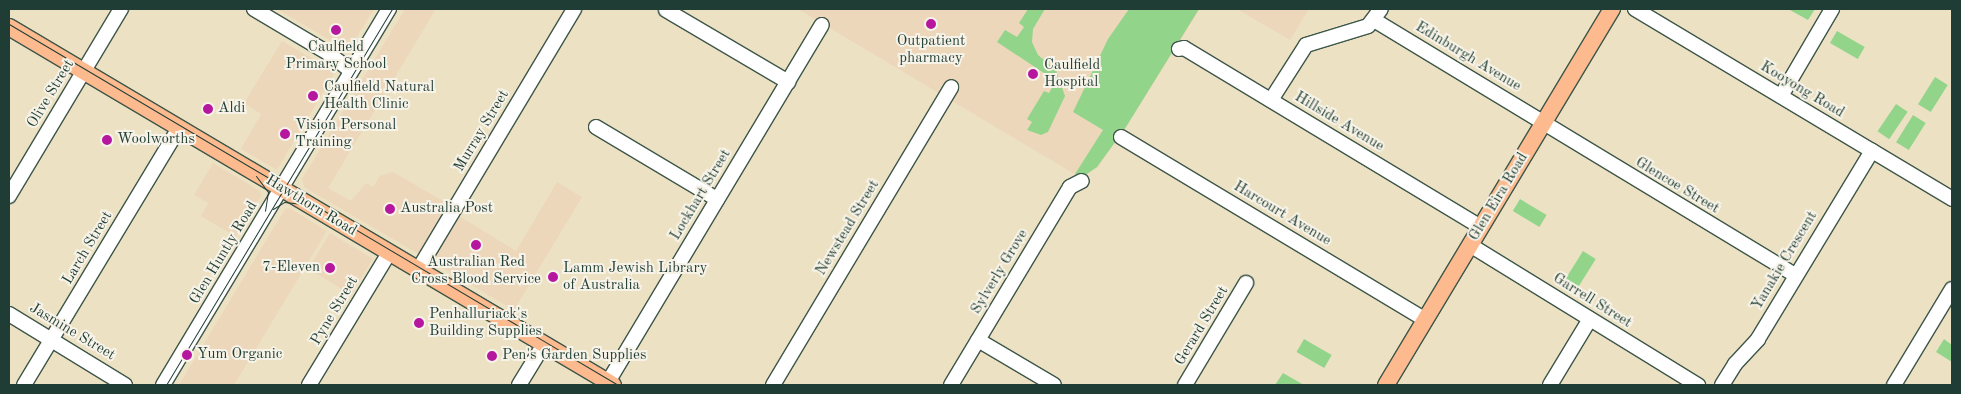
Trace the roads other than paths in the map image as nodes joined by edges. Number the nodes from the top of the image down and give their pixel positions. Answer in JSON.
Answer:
{"nodes":[{"id":1,"x":121,"y":9,"type":"edge"},
{"id":2,"x":254,"y":9,"type":"edge"},
{"id":3,"x":389,"y":9,"type":"edge"},
{"id":4,"x":574,"y":9,"type":"edge"},
{"id":5,"x":1612,"y":9,"type":"edge"},
{"id":6,"x":1635,"y":9,"type":"edge"},
{"id":7,"x":1832,"y":9,"type":"edge"},
{"id":8,"x":666,"y":10,"type":"edge"},
{"id":9,"x":1378,"y":14,"type":"edge"},
{"id":10,"x":822,"y":25,"type":"dead end"},
{"id":11,"x":9,"y":27,"type":"edge"},
{"id":12,"x":1179,"y":49,"type":"dead end"},
{"id":13,"x":353,"y":68,"type":"junction"},
{"id":14,"x":84,"y":72,"type":"junction"},
{"id":15,"x":788,"y":82,"type":"junction"},
{"id":16,"x":951,"y":88,"type":"dead end"},
{"id":17,"x":1780,"y":96,"type":"junction"},
{"id":18,"x":1271,"y":100,"type":"junction"},
{"id":19,"x":1543,"y":123,"type":"junction"},
{"id":20,"x":596,"y":127,"type":"dead end"},
{"id":21,"x":179,"y":128,"type":"junction"},
{"id":22,"x":1121,"y":137,"type":"dead end"},
{"id":23,"x":1872,"y":151,"type":"junction"},
{"id":24,"x":1082,"y":180,"type":"dead end"},
{"id":25,"x":281,"y":188,"type":"junction"},
{"id":26,"x":9,"y":196,"type":"edge"},
{"id":27,"x":718,"y":199,"type":"junction"},
{"id":28,"x":1952,"y":199,"type":"edge"},
{"id":29,"x":1481,"y":227,"type":"junction"},
{"id":30,"x":1470,"y":245,"type":"junction"},
{"id":31,"x":389,"y":253,"type":"junction"},
{"id":32,"x":418,"y":270,"type":"junction"},
{"id":33,"x":1795,"y":276,"type":"junction"},
{"id":34,"x":1246,"y":283,"type":"dead end"},
{"id":35,"x":1952,"y":289,"type":"edge"},
{"id":36,"x":9,"y":314,"type":"edge"},
{"id":37,"x":1590,"y":319,"type":"junction"},
{"id":38,"x":1425,"y":320,"type":"junction"},
{"id":39,"x":52,"y":340,"type":"junction"},
{"id":40,"x":978,"y":340,"type":"junction"},
{"id":41,"x":544,"y":344,"type":"junction"},
{"id":42,"x":121,"y":382,"type":"edge"},
{"id":43,"x":610,"y":384,"type":"edge"},
{"id":44,"x":24,"y":385,"type":"edge"},
{"id":45,"x":138,"y":385,"type":"edge"},
{"id":46,"x":163,"y":385,"type":"edge"},
{"id":47,"x":309,"y":385,"type":"edge"},
{"id":48,"x":519,"y":385,"type":"edge"},
{"id":49,"x":773,"y":385,"type":"edge"},
{"id":50,"x":951,"y":385,"type":"edge"},
{"id":51,"x":1054,"y":385,"type":"edge"},
{"id":52,"x":1186,"y":385,"type":"edge"},
{"id":53,"x":1386,"y":385,"type":"edge"},
{"id":54,"x":1550,"y":385,"type":"edge"},
{"id":55,"x":1698,"y":385,"type":"edge"},
{"id":56,"x":1722,"y":385,"type":"edge"},
{"id":57,"x":1894,"y":385,"type":"edge"}],
"edges":[{"from":1,"to":14,"type":"street","name":"Olive Street"},
{"from":2,"to":13,"type":"street"},
{"from":3,"to":13,"type":"street","name":"Glen Huntly Road"},
{"from":4,"to":32,"type":"street","name":"Murray Street"},
{"from":5,"to":19,"type":"main road","name":"Glen Eira Road"},
{"from":6,"to":17,"type":"street","name":"Kooyong Road"},
{"from":7,"to":17,"type":"street"},
{"from":8,"to":15,"type":"street"},
{"from":9,"to":18,"type":"street","name":"Edinburgh Avenue"},
{"from":9,"to":19,"type":"street","name":"Edinburgh Avenue"},
{"from":10,"to":15,"type":"street","name":"Lockhart Street"},
{"from":11,"to":14,"type":"main road","name":"Hawthorn Road"},
{"from":12,"to":18,"type":"street","name":"Hillside Avenue"},
{"from":13,"to":25,"type":"street","name":"Glen Huntly Road"},
{"from":14,"to":21,"type":"main road","name":"Hawthorn Road"},
{"from":14,"to":26,"type":"street","name":"Olive Street"},
{"from":15,"to":27,"type":"street","name":"Lockhart Street"},
{"from":16,"to":49,"type":"street","name":"Newstead Street"},
{"from":17,"to":23,"type":"street","name":"Kooyong Road"},
{"from":18,"to":29,"type":"street","name":"Hillside Avenue"},
{"from":19,"to":29,"type":"main road","name":"Glen Eira Road"},
{"from":19,"to":33,"type":"street","name":"Glencoe Street"},
{"from":20,"to":27,"type":"street"},
{"from":21,"to":25,"type":"main road","name":"Hawthorn Road"},
{"from":21,"to":39,"type":"street","name":"Larch Street"},
{"from":22,"to":38,"type":"street","name":"Harcourt Avenue"},
{"from":23,"to":28,"type":"street","name":"Kooyong Road"},
{"from":23,"to":33,"type":"street","name":"Yanakie Crescent"},
{"from":24,"to":40,"type":"street","name":"Sylverly Grove"},
{"from":25,"to":31,"type":"main road","name":"Hawthorn Road"},
{"from":25,"to":46,"type":"street","name":"Glen Huntly Road"},
{"from":27,"to":43,"type":"street","name":"Lockhart Street"},
{"from":29,"to":30,"type":"main road","name":"Glen Eira Road"},
{"from":30,"to":37,"type":"street","name":"Garrell Street"},
{"from":30,"to":38,"type":"main road","name":"Glen Eira Road"},
{"from":31,"to":32,"type":"main road","name":"Hawthorn Road"},
{"from":31,"to":47,"type":"street","name":"Pyne Street"},
{"from":32,"to":41,"type":"main road","name":"Hawthorn Road"},
{"from":33,"to":56,"type":"street","name":"Yanakie Crescent"},
{"from":34,"to":52,"type":"street","name":"Gerard Street"},
{"from":35,"to":57,"type":"street"},
{"from":36,"to":39,"type":"street","name":"Jasmine Street"},
{"from":37,"to":54,"type":"street"},
{"from":37,"to":55,"type":"street","name":"Garrell Street"},
{"from":38,"to":53,"type":"main road","name":"Glen Eira Road"},
{"from":39,"to":42,"type":"street","name":"Jasmine Street"},
{"from":39,"to":44,"type":"street","name":"Larch Street"},
{"from":40,"to":50,"type":"street","name":"Sylverly Grove"},
{"from":40,"to":51,"type":"street"},
{"from":41,"to":43,"type":"main road","name":"Hawthorn Road"},
{"from":41,"to":48,"type":"street"},
{"from":42,"to":45,"type":"street","name":"Jasmine Street"}]}
